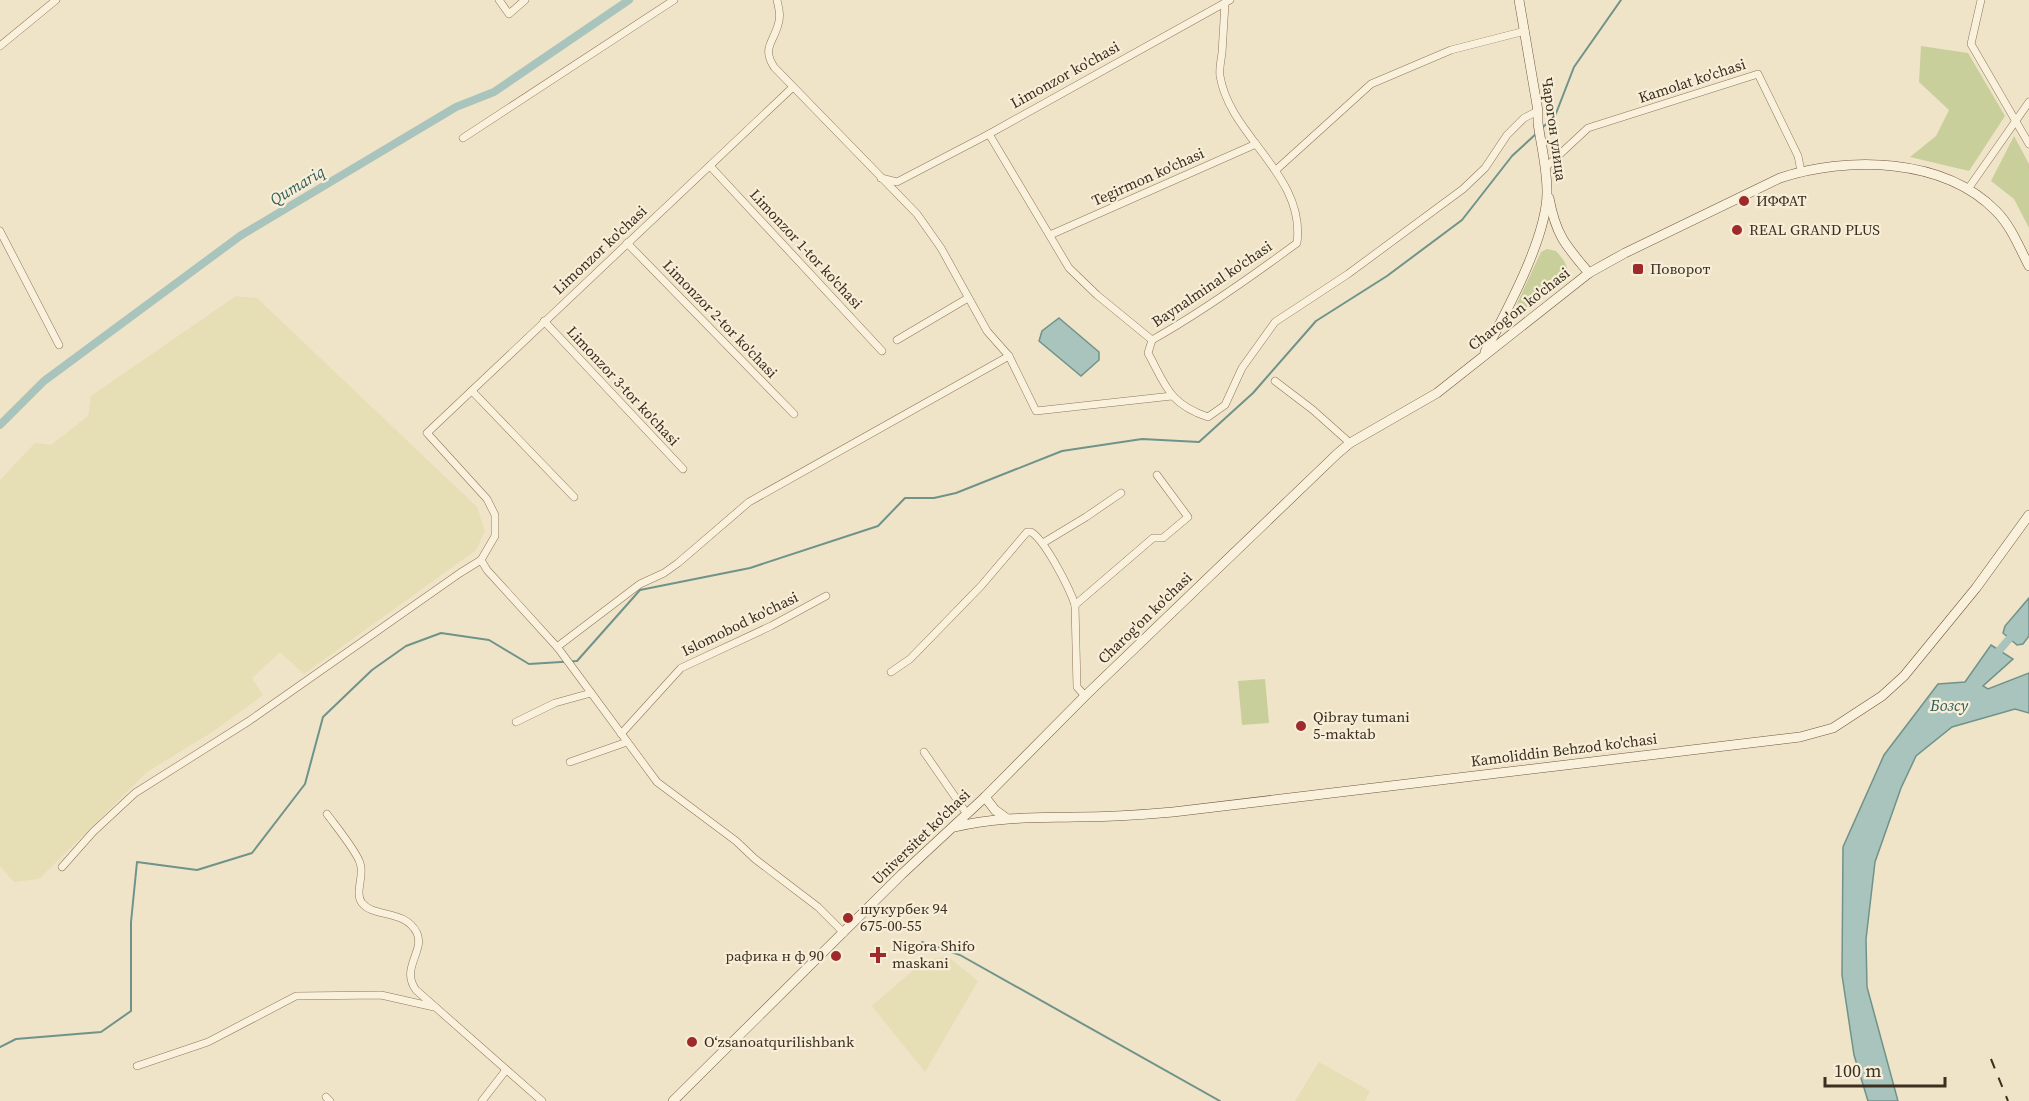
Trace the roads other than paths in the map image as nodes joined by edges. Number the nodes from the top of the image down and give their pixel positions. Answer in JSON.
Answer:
{"nodes":[{"id":1,"x":499,"y":0,"type":"edge"},
{"id":2,"x":525,"y":0,"type":"edge"},
{"id":3,"x":674,"y":0,"type":"edge"},
{"id":4,"x":777,"y":0,"type":"edge"},
{"id":5,"x":1519,"y":0,"type":"edge"},
{"id":6,"x":1981,"y":0,"type":"edge"},
{"id":7,"x":52,"y":1,"type":"edge"},
{"id":8,"x":1228,"y":1,"type":"edge"},
{"id":9,"x":1525,"y":31,"type":"junction"},
{"id":10,"x":0,"y":46,"type":"edge"},
{"id":11,"x":793,"y":87,"type":"junction"},
{"id":12,"x":2029,"y":102,"type":"edge"},
{"id":13,"x":1538,"y":111,"type":"junction"},
{"id":14,"x":2016,"y":121,"type":"junction"},
{"id":15,"x":989,"y":134,"type":"junction"},
{"id":16,"x":463,"y":138,"type":"dead end"},
{"id":17,"x":1256,"y":144,"type":"junction"},
{"id":18,"x":2029,"y":144,"type":"edge"},
{"id":19,"x":710,"y":166,"type":"junction"},
{"id":20,"x":1545,"y":168,"type":"junction"},
{"id":21,"x":1276,"y":170,"type":"junction"},
{"id":22,"x":1801,"y":171,"type":"junction"},
{"id":23,"x":880,"y":178,"type":"junction"},
{"id":24,"x":1968,"y":189,"type":"junction"},
{"id":25,"x":1548,"y":192,"type":"junction"},
{"id":26,"x":0,"y":231,"type":"edge"},
{"id":27,"x":1050,"y":235,"type":"junction"},
{"id":28,"x":627,"y":243,"type":"junction"},
{"id":29,"x":2029,"y":266,"type":"edge"},
{"id":30,"x":1589,"y":273,"type":"junction"},
{"id":31,"x":968,"y":298,"type":"junction"},
{"id":32,"x":544,"y":321,"type":"junction"},
{"id":33,"x":897,"y":340,"type":"dead end"},
{"id":34,"x":1152,"y":340,"type":"junction"},
{"id":35,"x":59,"y":345,"type":"dead end"},
{"id":36,"x":882,"y":351,"type":"dead end"},
{"id":37,"x":1009,"y":356,"type":"junction"},
{"id":38,"x":1482,"y":357,"type":"junction"},
{"id":39,"x":1275,"y":381,"type":"dead end"},
{"id":40,"x":472,"y":391,"type":"junction"},
{"id":41,"x":1172,"y":396,"type":"junction"},
{"id":42,"x":794,"y":414,"type":"dead end"},
{"id":43,"x":1350,"y":443,"type":"junction"},
{"id":44,"x":683,"y":469,"type":"dead end"},
{"id":45,"x":1157,"y":475,"type":"dead end"},
{"id":46,"x":1121,"y":493,"type":"dead end"},
{"id":47,"x":574,"y":496,"type":"dead end"},
{"id":48,"x":2029,"y":515,"type":"edge"},
{"id":49,"x":1043,"y":543,"type":"junction"},
{"id":50,"x":481,"y":560,"type":"junction"},
{"id":51,"x":826,"y":596,"type":"dead end"},
{"id":52,"x":1075,"y":605,"type":"junction"},
{"id":53,"x":558,"y":649,"type":"junction"},
{"id":54,"x":891,"y":672,"type":"dead end"},
{"id":55,"x":591,"y":693,"type":"junction"},
{"id":56,"x":1085,"y":696,"type":"junction"},
{"id":57,"x":516,"y":722,"type":"dead end"},
{"id":58,"x":621,"y":734,"type":"junction"},
{"id":59,"x":627,"y":742,"type":"junction"},
{"id":60,"x":924,"y":752,"type":"dead end"},
{"id":61,"x":570,"y":762,"type":"dead end"},
{"id":62,"x":985,"y":797,"type":"junction"},
{"id":63,"x":327,"y":814,"type":"dead end"},
{"id":64,"x":967,"y":814,"type":"junction"},
{"id":65,"x":1006,"y":818,"type":"junction"},
{"id":66,"x":953,"y":828,"type":"junction"},
{"id":67,"x":62,"y":867,"type":"dead end"},
{"id":68,"x":844,"y":933,"type":"junction"},
{"id":69,"x":436,"y":1008,"type":"junction"},
{"id":70,"x":137,"y":1066,"type":"dead end"},
{"id":71,"x":506,"y":1070,"type":"junction"},
{"id":72,"x":482,"y":1101,"type":"edge"},
{"id":73,"x":542,"y":1101,"type":"edge"},
{"id":74,"x":673,"y":1101,"type":"edge"}],
"edges":[{"from":1,"to":2,"type":"street"},
{"from":3,"to":16,"type":"street"},
{"from":4,"to":11,"type":"street"},
{"from":5,"to":9,"type":"main road","name":"Чарогон улица"},
{"from":6,"to":14,"type":"street"},
{"from":7,"to":10,"type":"street"},
{"from":8,"to":15,"type":"street","name":"Limonzor ko'chasi"},
{"from":8,"to":17,"type":"street","name":"Baynalminal ko'chasi"},
{"from":9,"to":13,"type":"main road","name":"Чарогон улица"},
{"from":9,"to":21,"type":"street"},
{"from":11,"to":19,"type":"street","name":"Limonzor ko'chasi"},
{"from":11,"to":23,"type":"street"},
{"from":12,"to":14,"type":"street"},
{"from":13,"to":20,"type":"main road","name":"Чарогон улица"},
{"from":13,"to":41,"type":"street","name":"Baynalminal ko'chasi"},
{"from":14,"to":18,"type":"street"},
{"from":14,"to":24,"type":"street"},
{"from":15,"to":23,"type":"street","name":"Limonzor ko'chasi"},
{"from":15,"to":27,"type":"street"},
{"from":17,"to":21,"type":"street","name":"Baynalminal ko'chasi"},
{"from":17,"to":27,"type":"street","name":"Tegirmon ko'chasi"},
{"from":19,"to":28,"type":"street","name":"Limonzor ko'chasi"},
{"from":19,"to":36,"type":"street","name":"Limonzor 1-tor ko'chasi"},
{"from":20,"to":22,"type":"street","name":"Kamolat ko'chasi"},
{"from":20,"to":25,"type":"main road","name":"Чарогон улица"},
{"from":21,"to":34,"type":"street","name":"Baynalminal ko'chasi"},
{"from":22,"to":24,"type":"main road","name":"Charog'on ko'chasi"},
{"from":22,"to":30,"type":"main road","name":"Charog'on ko'chasi"},
{"from":23,"to":31,"type":"street"},
{"from":24,"to":29,"type":"main road","name":"Charog'on ko'chasi"},
{"from":25,"to":30,"type":"main road"},
{"from":25,"to":38,"type":"main road","name":"Чарогон улица"},
{"from":26,"to":35,"type":"street"},
{"from":27,"to":34,"type":"street"},
{"from":28,"to":32,"type":"street","name":"Limonzor ko'chasi"},
{"from":28,"to":42,"type":"street","name":"Limonzor 2-tor ko'chasi"},
{"from":30,"to":38,"type":"main road","name":"Charog'on ko'chasi"},
{"from":31,"to":33,"type":"street"},
{"from":31,"to":37,"type":"street"},
{"from":32,"to":40,"type":"street","name":"Limonzor ko'chasi"},
{"from":32,"to":44,"type":"street","name":"Limonzor 3-tor ko'chasi"},
{"from":34,"to":41,"type":"street","name":"Baynalminal ko'chasi"},
{"from":37,"to":41,"type":"street"},
{"from":37,"to":53,"type":"street"},
{"from":38,"to":43,"type":"main road","name":"Charog'on ko'chasi"},
{"from":39,"to":43,"type":"street"},
{"from":40,"to":47,"type":"street"},
{"from":40,"to":50,"type":"street","name":"Limonzor ko'chasi"},
{"from":43,"to":56,"type":"main road","name":"Charog'on ko'chasi"},
{"from":45,"to":52,"type":"street"},
{"from":46,"to":49,"type":"street"},
{"from":48,"to":65,"type":"main road","name":"Kamoliddin Behzod ko'chasi"},
{"from":49,"to":52,"type":"street","name":"Charog'on ko'chasi"},
{"from":49,"to":54,"type":"street"},
{"from":50,"to":53,"type":"street"},
{"from":50,"to":67,"type":"street"},
{"from":51,"to":58,"type":"street","name":"Islomobod ko'chasi"},
{"from":52,"to":56,"type":"street","name":"Charog'on ko'chasi"},
{"from":53,"to":55,"type":"street"},
{"from":55,"to":57,"type":"street"},
{"from":55,"to":58,"type":"street"},
{"from":56,"to":62,"type":"main road","name":"Charog'on ko'chasi"},
{"from":58,"to":59,"type":"street"},
{"from":59,"to":61,"type":"street"},
{"from":59,"to":68,"type":"street"},
{"from":60,"to":64,"type":"street"},
{"from":62,"to":64,"type":"main road","name":"Universitet ko'chasi"},
{"from":62,"to":65,"type":"main road"},
{"from":63,"to":69,"type":"street"},
{"from":64,"to":66,"type":"main road","name":"Universitet ko'chasi"},
{"from":65,"to":66,"type":"main road","name":"Kamoliddin Behzod ko'chasi"},
{"from":66,"to":68,"type":"main road","name":"Universitet ko'chasi"},
{"from":68,"to":74,"type":"main road","name":"Universitet ko'chasi"},
{"from":69,"to":70,"type":"street"},
{"from":69,"to":71,"type":"street"},
{"from":71,"to":72,"type":"street"},
{"from":71,"to":73,"type":"street"}]}
